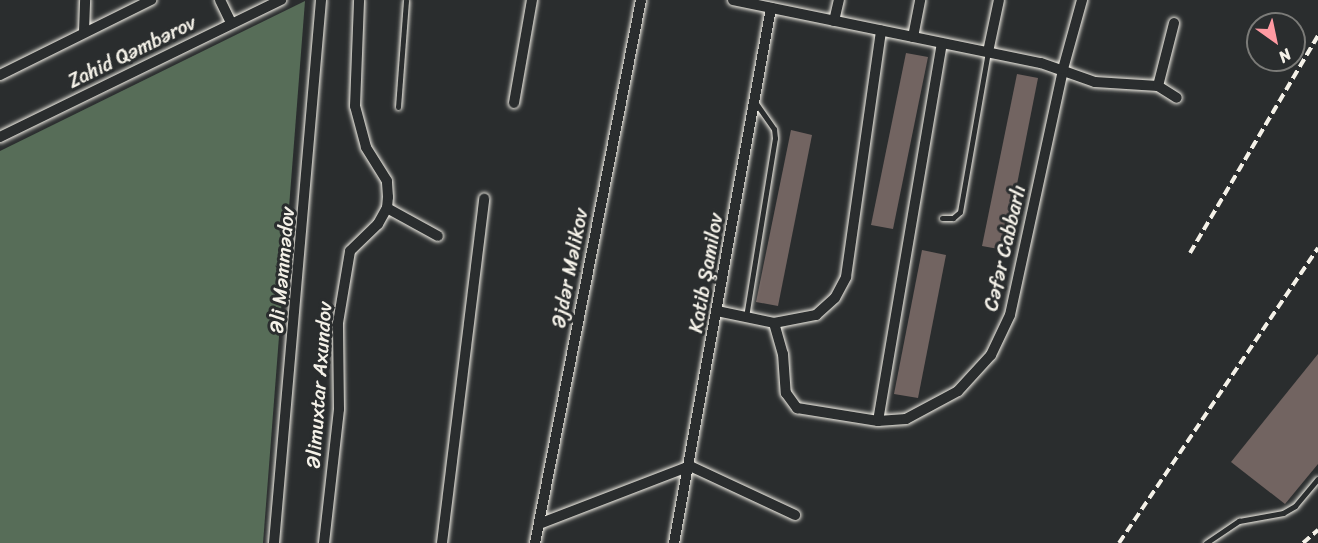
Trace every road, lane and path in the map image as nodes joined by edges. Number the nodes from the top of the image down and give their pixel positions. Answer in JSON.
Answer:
{"nodes":[{"id":1,"x":85,"y":0,"type":"edge"},
{"id":2,"x":151,"y":0,"type":"edge"},
{"id":3,"x":220,"y":0,"type":"edge"},
{"id":4,"x":281,"y":0,"type":"edge"},
{"id":5,"x":321,"y":0,"type":"edge"},
{"id":6,"x":359,"y":0,"type":"edge"},
{"id":7,"x":406,"y":0,"type":"edge"},
{"id":8,"x":532,"y":0,"type":"edge"},
{"id":9,"x":641,"y":0,"type":"edge"},
{"id":10,"x":733,"y":0,"type":"edge"},
{"id":11,"x":791,"y":0,"type":"edge"},
{"id":12,"x":839,"y":0,"type":"edge"},
{"id":13,"x":921,"y":0,"type":"edge"},
{"id":14,"x":999,"y":0,"type":"edge"},
{"id":15,"x":1082,"y":0,"type":"edge"},
{"id":16,"x":771,"y":8,"type":"junction"},
{"id":17,"x":789,"y":12,"type":"junction"},
{"id":18,"x":834,"y":21,"type":"junction"},
{"id":19,"x":231,"y":23,"type":"junction"},
{"id":20,"x":1174,"y":23,"type":"dead end"},
{"id":21,"x":881,"y":30,"type":"junction"},
{"id":22,"x":84,"y":32,"type":"junction"},
{"id":23,"x":913,"y":37,"type":"junction"},
{"id":24,"x":942,"y":43,"type":"junction"},
{"id":25,"x":988,"y":52,"type":"junction"},
{"id":26,"x":1063,"y":69,"type":"junction"},
{"id":27,"x":0,"y":75,"type":"edge"},
{"id":28,"x":1158,"y":86,"type":"junction"},
{"id":29,"x":1177,"y":98,"type":"dead end"},
{"id":30,"x":754,"y":100,"type":"junction"},
{"id":31,"x":514,"y":103,"type":"dead end"},
{"id":32,"x":398,"y":107,"type":"dead end"},
{"id":33,"x":0,"y":137,"type":"edge"},
{"id":34,"x":484,"y":199,"type":"dead end"},
{"id":35,"x":387,"y":208,"type":"junction"},
{"id":36,"x":942,"y":218,"type":"dead end"},
{"id":37,"x":438,"y":236,"type":"dead end"},
{"id":38,"x":717,"y":311,"type":"junction"},
{"id":39,"x":746,"y":317,"type":"junction"},
{"id":40,"x":774,"y":323,"type":"junction"},
{"id":41,"x":878,"y":421,"type":"junction"},
{"id":42,"x":690,"y":466,"type":"junction"},
{"id":43,"x":1318,"y":479,"type":"edge"},
{"id":44,"x":795,"y":515,"type":"dead end"},
{"id":45,"x":538,"y":524,"type":"junction"},
{"id":46,"x":274,"y":543,"type":"edge"},
{"id":47,"x":324,"y":543,"type":"edge"},
{"id":48,"x":442,"y":543,"type":"edge"},
{"id":49,"x":535,"y":543,"type":"edge"},
{"id":50,"x":674,"y":543,"type":"edge"},
{"id":51,"x":1206,"y":543,"type":"edge"}],
"edges":[{"from":1,"to":22,"type":"street"},
{"from":2,"to":22,"type":"street"},
{"from":3,"to":19,"type":"street"},
{"from":4,"to":19,"type":"street","name":"Zahid Qəmbərov"},
{"from":5,"to":46,"type":"street","name":"Əli Məmmədov"},
{"from":6,"to":35,"type":"street"},
{"from":7,"to":32,"type":"lane"},
{"from":8,"to":31,"type":"street"},
{"from":9,"to":45,"type":"street","name":"Əjdər Məlikov"},
{"from":10,"to":16,"type":"street"},
{"from":11,"to":17,"type":"street"},
{"from":12,"to":18,"type":"street"},
{"from":13,"to":23,"type":"street"},
{"from":14,"to":25,"type":"street"},
{"from":15,"to":26,"type":"street","name":"Cəfər Cabbarlı"},
{"from":16,"to":17,"type":"street"},
{"from":16,"to":30,"type":"street","name":"Katib Şamilov"},
{"from":17,"to":18,"type":"street"},
{"from":18,"to":21,"type":"street"},
{"from":19,"to":33,"type":"street","name":"Zahid Qəmbərov"},
{"from":20,"to":28,"type":"street"},
{"from":21,"to":23,"type":"street"},
{"from":21,"to":40,"type":"street"},
{"from":22,"to":27,"type":"street"},
{"from":23,"to":24,"type":"street"},
{"from":24,"to":25,"type":"street"},
{"from":24,"to":41,"type":"street"},
{"from":25,"to":26,"type":"street"},
{"from":25,"to":36,"type":"lane"},
{"from":26,"to":28,"type":"street"},
{"from":26,"to":41,"type":"street","name":"Cəfər Cabbarlı"},
{"from":28,"to":29,"type":"street"},
{"from":30,"to":38,"type":"street","name":"Katib Şamilov"},
{"from":30,"to":39,"type":"lane"},
{"from":34,"to":48,"type":"street"},
{"from":35,"to":37,"type":"street"},
{"from":35,"to":47,"type":"street","name":"Əlimuxtar Axundov"},
{"from":38,"to":39,"type":"street"},
{"from":38,"to":42,"type":"street","name":"Katib Şamilov"},
{"from":39,"to":40,"type":"street"},
{"from":40,"to":41,"type":"street","name":"Cəfər Cabbarlı"},
{"from":42,"to":44,"type":"street"},
{"from":42,"to":45,"type":"street"},
{"from":42,"to":50,"type":"street","name":"Katib Şamilov"},
{"from":43,"to":51,"type":"lane"},
{"from":45,"to":49,"type":"street","name":"Əjdər Məlikov"}]}
